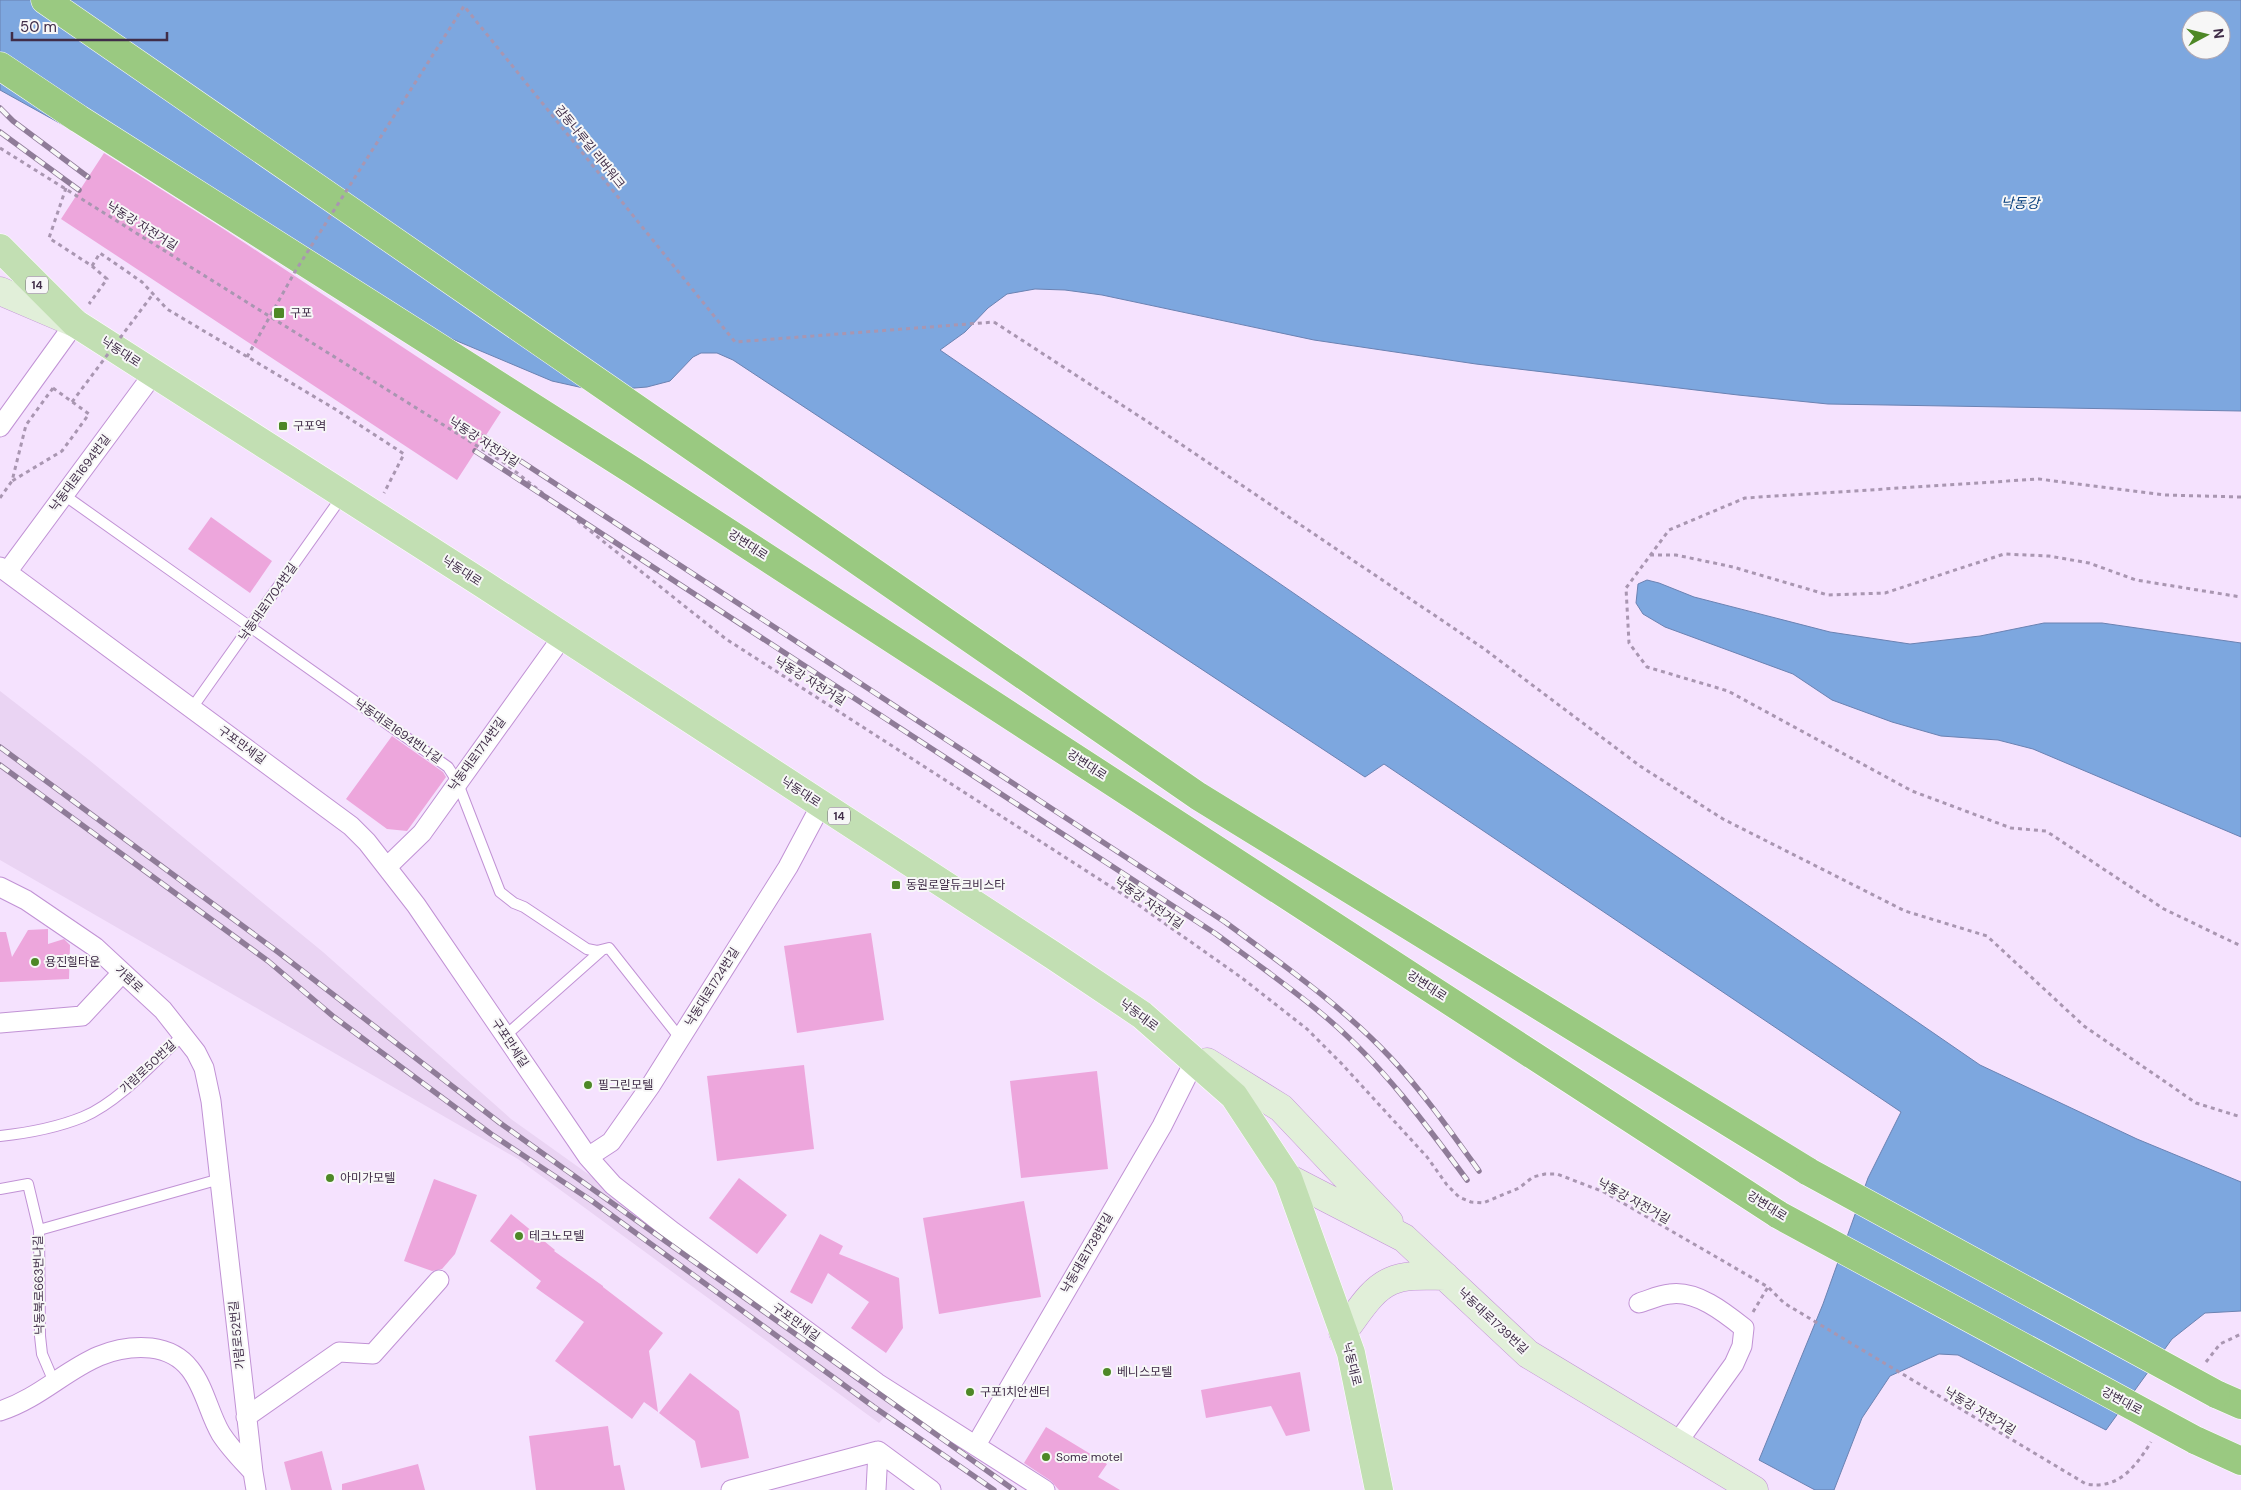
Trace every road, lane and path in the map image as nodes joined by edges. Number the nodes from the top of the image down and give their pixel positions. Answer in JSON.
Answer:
{"nodes":[{"id":1,"x":45,"y":0,"type":"edge"},
{"id":2,"x":0,"y":66,"type":"edge"},
{"id":3,"x":0,"y":148,"type":"edge"},
{"id":4,"x":66,"y":188,"type":"junction"},
{"id":5,"x":0,"y":249,"type":"edge"},
{"id":6,"x":92,"y":266,"type":"junction"},
{"id":7,"x":0,"y":291,"type":"edge"},
{"id":8,"x":153,"y":294,"type":"junction"},
{"id":9,"x":75,"y":323,"type":"junction"},
{"id":10,"x":247,"y":357,"type":"junction"},
{"id":11,"x":154,"y":373,"type":"junction"},
{"id":12,"x":53,"y":388,"type":"dead end"},
{"id":13,"x":72,"y":402,"type":"junction"},
{"id":14,"x":26,"y":425,"type":"dead end"},
{"id":15,"x":0,"y":427,"type":"edge"},
{"id":16,"x":395,"y":470,"type":"dead end"},
{"id":17,"x":12,"y":481,"type":"junction"},
{"id":18,"x":64,"y":495,"type":"junction"},
{"id":19,"x":343,"y":495,"type":"junction"},
{"id":20,"x":2241,"y":497,"type":"edge"},
{"id":21,"x":0,"y":498,"type":"edge"},
{"id":22,"x":1649,"y":555,"type":"junction"},
{"id":23,"x":3,"y":570,"type":"edge"},
{"id":24,"x":2241,"y":597,"type":"edge"},
{"id":25,"x":250,"y":626,"type":"junction"},
{"id":26,"x":563,"y":636,"type":"junction"},
{"id":27,"x":192,"y":708,"type":"junction"},
{"id":28,"x":458,"y":781,"type":"junction"},
{"id":29,"x":822,"y":805,"type":"junction"},
{"id":30,"x":387,"y":867,"type":"junction"},
{"id":31,"x":0,"y":887,"type":"edge"},
{"id":32,"x":2241,"y":946,"type":"edge"},
{"id":33,"x":602,"y":950,"type":"junction"},
{"id":34,"x":122,"y":973,"type":"junction"},
{"id":35,"x":0,"y":1023,"type":"edge"},
{"id":36,"x":184,"y":1034,"type":"junction"},
{"id":37,"x":505,"y":1036,"type":"junction"},
{"id":38,"x":680,"y":1038,"type":"junction"},
{"id":39,"x":1170,"y":1039,"type":"junction"},
{"id":40,"x":196,"y":1052,"type":"joint"},
{"id":41,"x":1195,"y":1060,"type":"junction"},
{"id":42,"x":2241,"y":1118,"type":"edge"},
{"id":43,"x":0,"y":1136,"type":"edge"},
{"id":44,"x":588,"y":1158,"type":"junction"},
{"id":45,"x":1288,"y":1178,"type":"junction"},
{"id":46,"x":220,"y":1179,"type":"junction"},
{"id":47,"x":0,"y":1189,"type":"edge"},
{"id":48,"x":39,"y":1230,"type":"junction"},
{"id":49,"x":1404,"y":1238,"type":"junction"},
{"id":50,"x":1445,"y":1276,"type":"junction"},
{"id":51,"x":439,"y":1280,"type":"dead end"},
{"id":52,"x":1768,"y":1287,"type":"junction"},
{"id":53,"x":1639,"y":1302,"type":"dead end"},
{"id":54,"x":1744,"y":1328,"type":"junction"},
{"id":55,"x":1344,"y":1332,"type":"junction"},
{"id":56,"x":2241,"y":1334,"type":"edge"},
{"id":57,"x":2204,"y":1365,"type":"dead end"},
{"id":58,"x":54,"y":1382,"type":"junction"},
{"id":59,"x":2241,"y":1405,"type":"edge"},
{"id":60,"x":0,"y":1411,"type":"edge"},
{"id":61,"x":246,"y":1417,"type":"junction"},
{"id":62,"x":2152,"y":1441,"type":"dead end"},
{"id":63,"x":1677,"y":1443,"type":"junction"},
{"id":64,"x":976,"y":1445,"type":"junction"},
{"id":65,"x":878,"y":1451,"type":"junction"},
{"id":66,"x":2241,"y":1461,"type":"edge"},
{"id":67,"x":254,"y":1481,"type":"edge"},
{"id":68,"x":731,"y":1490,"type":"edge"},
{"id":69,"x":876,"y":1490,"type":"edge"},
{"id":70,"x":931,"y":1490,"type":"edge"},
{"id":71,"x":1045,"y":1490,"type":"edge"},
{"id":72,"x":1379,"y":1490,"type":"edge"},
{"id":73,"x":1754,"y":1490,"type":"edge"}],
"edges":[{"from":1,"to":59,"type":"highway","bridge":true},
{"from":2,"to":66,"type":"highway","name":"강변대로","bridge":true},
{"from":3,"to":4,"type":"path","name":"낙동강 자전거길"},
{"from":4,"to":6,"type":"path"},
{"from":4,"to":52,"type":"path","name":"낙동강 자전거길"},
{"from":5,"to":9,"type":"main road","number":"14"},
{"from":6,"to":8,"type":"path"},
{"from":6,"to":9,"type":"path"},
{"from":7,"to":9,"type":"street","name":"낙동대로","number":"14"},
{"from":8,"to":10,"type":"path"},
{"from":8,"to":13,"type":"path","bridge":true},
{"from":9,"to":11,"type":"main road","name":"낙동대로","number":"14"},
{"from":9,"to":15,"type":"street"},
{"from":10,"to":16,"type":"path"},
{"from":10,"to":42,"type":"path","name":"감동나루길 리버워크","bridge":true},
{"from":11,"to":18,"type":"street","name":"낙동대로1694번길"},
{"from":11,"to":19,"type":"main road","name":"낙동대로","number":"14"},
{"from":12,"to":13,"type":"path"},
{"from":13,"to":17,"type":"path"},
{"from":14,"to":17,"type":"path"},
{"from":17,"to":21,"type":"path"},
{"from":18,"to":23,"type":"street","name":"낙동대로1694번길"},
{"from":18,"to":25,"type":"lane","name":"낙동대로1694번나길"},
{"from":19,"to":25,"type":"lane","name":"낙동대로1704번길"},
{"from":19,"to":26,"type":"main road","name":"낙동대로","number":"14"},
{"from":20,"to":22,"type":"path"},
{"from":22,"to":24,"type":"path"},
{"from":22,"to":32,"type":"path"},
{"from":23,"to":27,"type":"street","name":"구포만세길"},
{"from":25,"to":27,"type":"lane","name":"낙동대로1704번길"},
{"from":25,"to":28,"type":"lane","name":"낙동대로1694번나길"},
{"from":26,"to":28,"type":"street","name":"낙동대로1714번길"},
{"from":26,"to":29,"type":"main road","name":"낙동대로","number":"14"},
{"from":27,"to":30,"type":"street","name":"구포만세길"},
{"from":28,"to":30,"type":"street","name":"낙동대로1714번길"},
{"from":28,"to":33,"type":"lane","name":"낙동대로1694번나길"},
{"from":29,"to":38,"type":"street","name":"낙동대로1724번길"},
{"from":29,"to":39,"type":"main road","name":"낙동대로","number":"14"},
{"from":30,"to":37,"type":"street","name":"구포만세길"},
{"from":31,"to":34,"type":"street","name":"가람로"},
{"from":33,"to":37,"type":"lane"},
{"from":33,"to":38,"type":"lane","name":"낙동대로1694번나길"},
{"from":34,"to":35,"type":"street"},
{"from":34,"to":36,"type":"street","name":"가람로"},
{"from":36,"to":40,"type":"street","name":"가람로"},
{"from":36,"to":43,"type":"lane","name":"가람로50번길"},
{"from":37,"to":44,"type":"street","name":"구포만세길"},
{"from":38,"to":44,"type":"street","name":"낙동대로1724번길"},
{"from":39,"to":41,"type":"main road","name":"낙동대로","number":"14"},
{"from":39,"to":49,"type":"street"},
{"from":40,"to":46,"type":"street","name":"가람로52번길"},
{"from":41,"to":45,"type":"main road","name":"낙동대로","number":"14"},
{"from":41,"to":64,"type":"street","name":"낙동대로1738번길"},
{"from":44,"to":64,"type":"street","name":"구포만세길"},
{"from":45,"to":49,"type":"street","name":"낙동대로1739번길"},
{"from":45,"to":55,"type":"main road","name":"낙동대로","number":"14"},
{"from":46,"to":48,"type":"lane"},
{"from":46,"to":61,"type":"street","name":"가람로52번길"},
{"from":47,"to":48,"type":"lane","name":"낙동북로663번나길"},
{"from":48,"to":58,"type":"lane","name":"낙동북로663번나길"},
{"from":49,"to":50,"type":"street","name":"낙동대로1739번길"},
{"from":50,"to":55,"type":"street"},
{"from":50,"to":63,"type":"street","name":"낙동대로1739번길"},
{"from":51,"to":61,"type":"street"},
{"from":52,"to":54,"type":"path"},
{"from":52,"to":62,"type":"path","name":"낙동강 자전거길"},
{"from":53,"to":54,"type":"street"},
{"from":54,"to":63,"type":"street"},
{"from":55,"to":72,"type":"main road","name":"낙동대로","number":"14"},
{"from":56,"to":57,"type":"path"},
{"from":58,"to":60,"type":"street"},
{"from":58,"to":67,"type":"street"},
{"from":61,"to":67,"type":"street","name":"가람로52번길"},
{"from":63,"to":73,"type":"street","name":"낙동대로1739번길"},
{"from":64,"to":71,"type":"street","name":"구포만세길"},
{"from":65,"to":68,"type":"street"},
{"from":65,"to":69,"type":"street"},
{"from":65,"to":70,"type":"street"}]}
